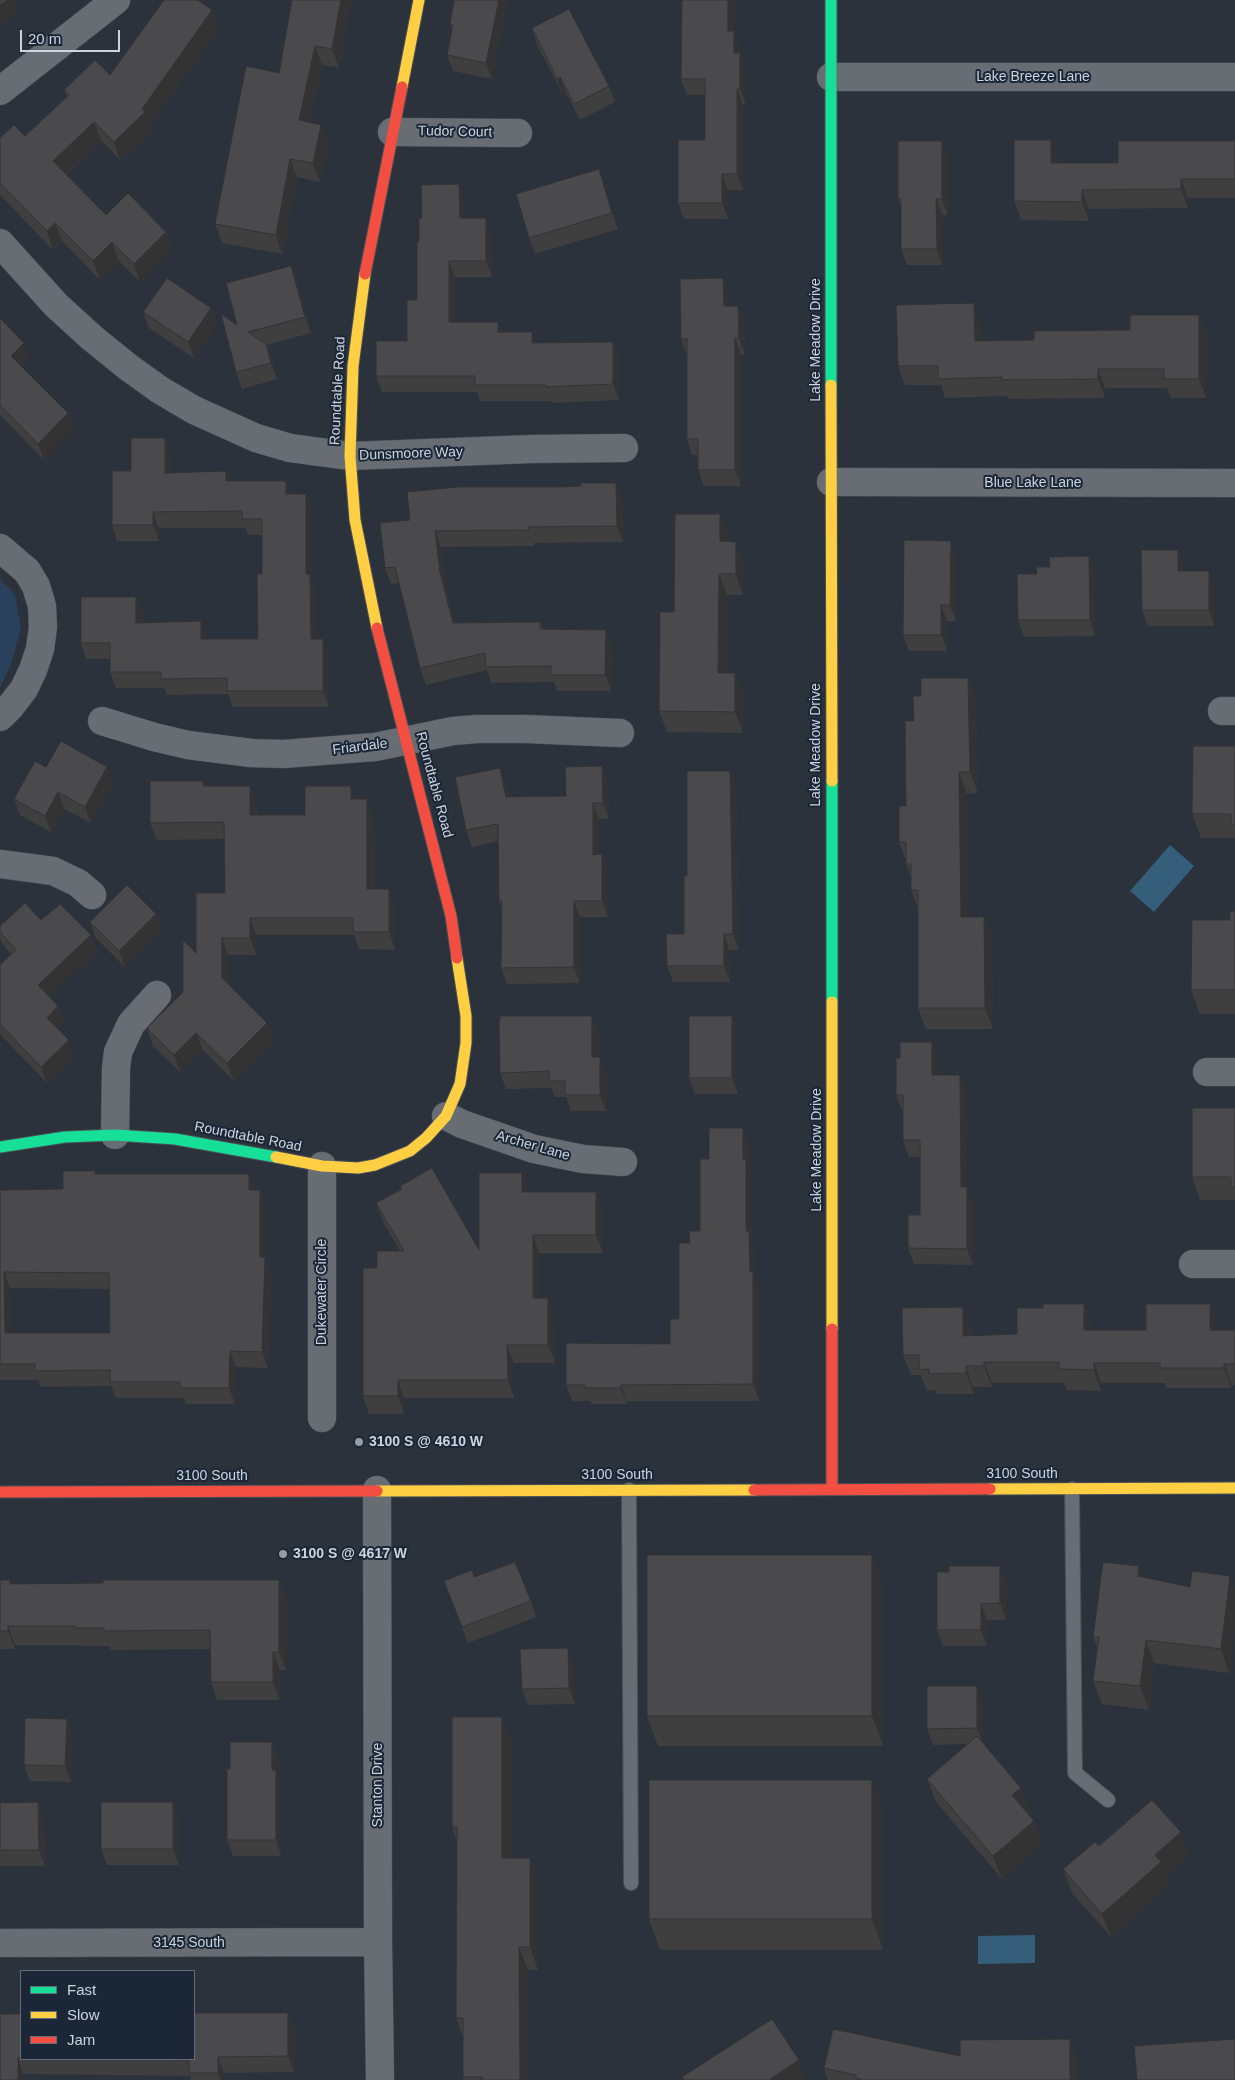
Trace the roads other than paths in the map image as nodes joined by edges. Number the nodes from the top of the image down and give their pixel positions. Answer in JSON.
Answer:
{"nodes":[{"id":1,"x":116,"y":0,"type":"edge"},
{"id":2,"x":419,"y":0,"type":"edge"},
{"id":3,"x":831,"y":0,"type":"edge"},
{"id":4,"x":831,"y":78,"type":"junction"},
{"id":5,"x":1235,"y":78,"type":"edge"},
{"id":6,"x":0,"y":91,"type":"edge"},
{"id":7,"x":392,"y":132,"type":"junction"},
{"id":8,"x":518,"y":133,"type":"dead end"},
{"id":9,"x":0,"y":243,"type":"edge"},
{"id":10,"x":624,"y":448,"type":"dead end"},
{"id":11,"x":350,"y":456,"type":"junction"},
{"id":12,"x":831,"y":482,"type":"junction"},
{"id":13,"x":1235,"y":483,"type":"edge"},
{"id":14,"x":0,"y":548,"type":"edge"},
{"id":15,"x":0,"y":717,"type":"edge"},
{"id":16,"x":102,"y":721,"type":"dead end"},
{"id":17,"x":620,"y":733,"type":"dead end"},
{"id":18,"x":407,"y":741,"type":"junction"},
{"id":19,"x":0,"y":864,"type":"edge"},
{"id":20,"x":92,"y":895,"type":"dead end"},
{"id":21,"x":157,"y":994,"type":"dead end"},
{"id":22,"x":1207,"y":1072,"type":"dead end"},
{"id":23,"x":1235,"y":1072,"type":"edge"},
{"id":24,"x":446,"y":1116,"type":"junction"},
{"id":25,"x":115,"y":1135,"type":"junction"},
{"id":26,"x":0,"y":1147,"type":"edge"},
{"id":27,"x":623,"y":1162,"type":"dead end"},
{"id":28,"x":322,"y":1166,"type":"junction"},
{"id":29,"x":1193,"y":1264,"type":"dead end"},
{"id":30,"x":1235,"y":1264,"type":"edge"},
{"id":31,"x":322,"y":1418,"type":"dead end"},
{"id":32,"x":1235,"y":1488,"type":"edge"},
{"id":33,"x":832,"y":1489,"type":"junction"},
{"id":34,"x":1072,"y":1489,"type":"junction"},
{"id":35,"x":377,"y":1490,"type":"junction"},
{"id":36,"x":629,"y":1490,"type":"junction"},
{"id":37,"x":0,"y":1492,"type":"edge"},
{"id":38,"x":1108,"y":1800,"type":"dead end"},
{"id":39,"x":631,"y":1882,"type":"dead end"},
{"id":40,"x":378,"y":1942,"type":"junction"},
{"id":41,"x":0,"y":1943,"type":"edge"},
{"id":42,"x":380,"y":2080,"type":"edge"}],
"edges":[{"from":1,"to":6,"type":"street"},
{"from":2,"to":7,"type":"street","name":"Roundtable Road"},
{"from":3,"to":4,"type":"street","name":"Lake Meadow Drive"},
{"from":4,"to":5,"type":"street","name":"Lake Breeze Lane"},
{"from":4,"to":12,"type":"street","name":"Lake Meadow Drive"},
{"from":7,"to":8,"type":"street","name":"Tudor Court"},
{"from":7,"to":11,"type":"street","name":"Roundtable Road"},
{"from":9,"to":11,"type":"street","name":"Dunsmoore Way"},
{"from":10,"to":11,"type":"street","name":"Dunsmoore Way"},
{"from":11,"to":18,"type":"street","name":"Roundtable Road"},
{"from":12,"to":13,"type":"street","name":"Blue Lake Lane"},
{"from":12,"to":33,"type":"street","name":"Lake Meadow Drive"},
{"from":14,"to":15,"type":"street"},
{"from":16,"to":18,"type":"street","name":"Friardale"},
{"from":17,"to":18,"type":"street","name":"Friardale"},
{"from":18,"to":24,"type":"street","name":"Roundtable Road"},
{"from":19,"to":20,"type":"street"},
{"from":21,"to":25,"type":"street"},
{"from":22,"to":23,"type":"street"},
{"from":24,"to":27,"type":"street","name":"Archer Lane"},
{"from":24,"to":28,"type":"street","name":"Roundtable Road"},
{"from":25,"to":26,"type":"street","name":"Roundtable Road"},
{"from":25,"to":28,"type":"street","name":"Roundtable Road"},
{"from":28,"to":31,"type":"street","name":"Dukewater Circle"},
{"from":29,"to":30,"type":"street"},
{"from":32,"to":34,"type":"street","name":"3100 South"},
{"from":33,"to":34,"type":"street","name":"3100 South"},
{"from":33,"to":36,"type":"street","name":"3100 South"},
{"from":34,"to":38,"type":"lane"},
{"from":35,"to":36,"type":"street","name":"3100 South"},
{"from":35,"to":37,"type":"street","name":"3100 South"},
{"from":35,"to":40,"type":"street","name":"Stanton Drive"},
{"from":36,"to":39,"type":"lane"},
{"from":40,"to":41,"type":"street","name":"3145 South"},
{"from":40,"to":42,"type":"street","name":"Stanton Drive"}]}
